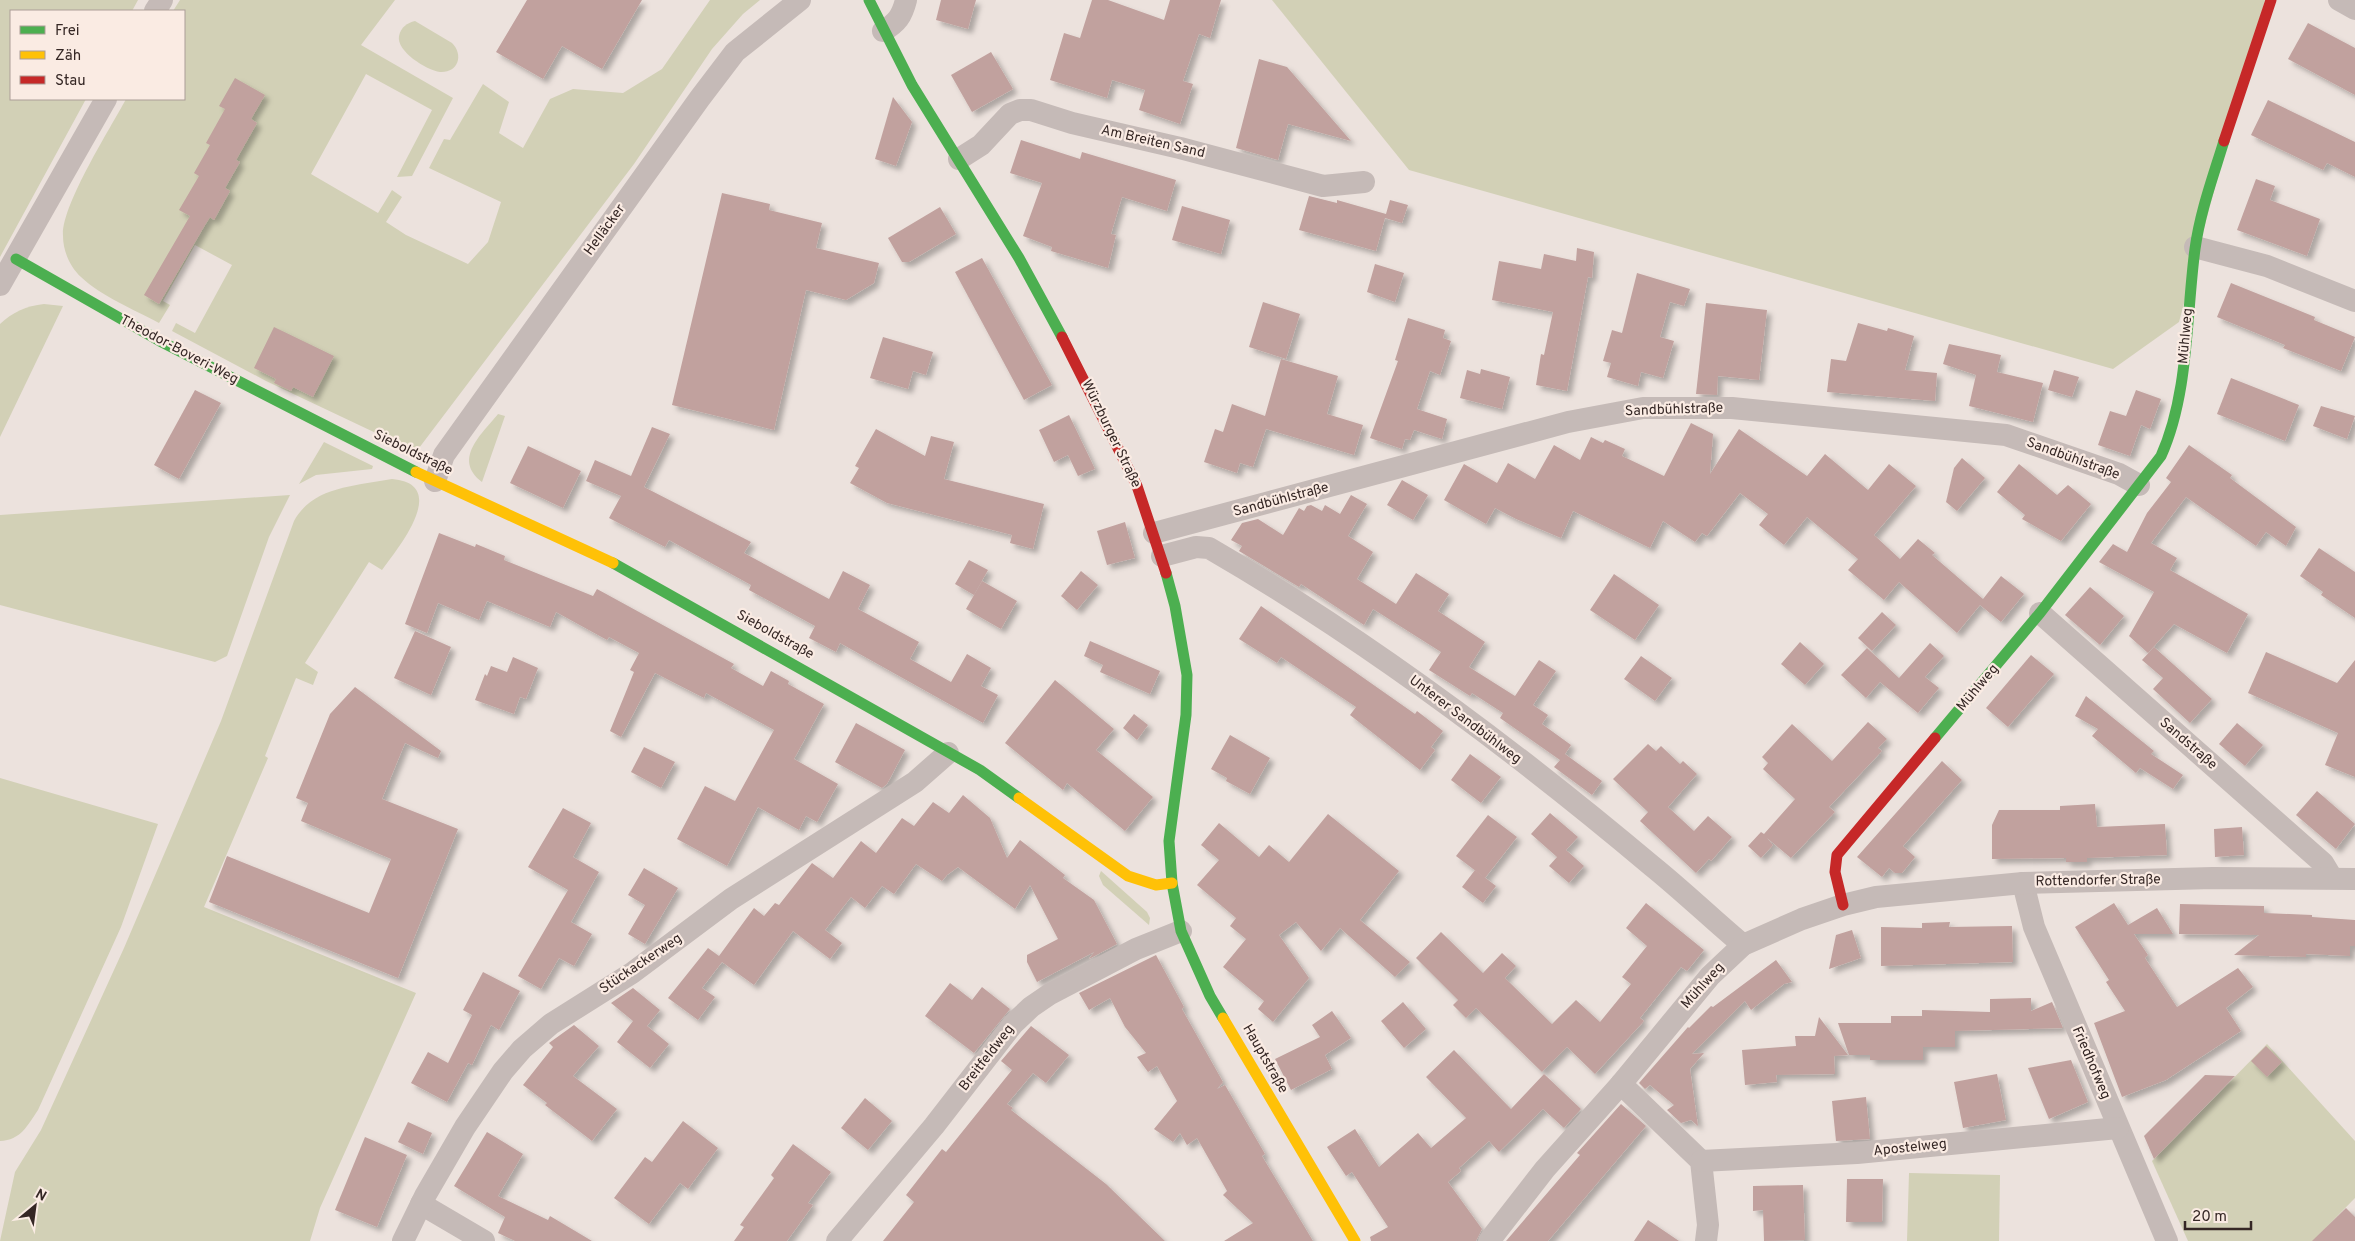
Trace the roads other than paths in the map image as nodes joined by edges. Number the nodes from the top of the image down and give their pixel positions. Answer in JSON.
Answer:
{"nodes":[{"id":1,"x":800,"y":0,"type":"edge"},
{"id":2,"x":869,"y":0,"type":"edge"},
{"id":3,"x":906,"y":0,"type":"edge"},
{"id":4,"x":2271,"y":0,"type":"edge"},
{"id":5,"x":2338,"y":0,"type":"edge"},
{"id":6,"x":2355,"y":9,"type":"edge"},
{"id":7,"x":883,"y":31,"type":"junction"},
{"id":8,"x":105,"y":100,"type":"edge"},
{"id":9,"x":959,"y":160,"type":"junction"},
{"id":10,"x":1364,"y":182,"type":"dead end"},
{"id":11,"x":2195,"y":246,"type":"junction"},
{"id":12,"x":16,"y":259,"type":"junction"},
{"id":13,"x":0,"y":285,"type":"edge"},
{"id":14,"x":2355,"y":301,"type":"edge"},
{"id":15,"x":345,"y":436,"type":"joint"},
{"id":16,"x":435,"y":481,"type":"junction"},
{"id":17,"x":2139,"y":485,"type":"junction"},
{"id":18,"x":1154,"y":533,"type":"junction"},
{"id":19,"x":1162,"y":556,"type":"junction"},
{"id":20,"x":2040,"y":613,"type":"junction"},
{"id":21,"x":948,"y":753,"type":"junction"},
{"id":22,"x":2332,"y":878,"type":"junction"},
{"id":23,"x":2355,"y":879,"type":"edge"},
{"id":24,"x":1172,"y":883,"type":"junction"},
{"id":25,"x":2022,"y":883,"type":"junction"},
{"id":26,"x":1843,"y":905,"type":"junction"},
{"id":27,"x":1181,"y":931,"type":"junction"},
{"id":28,"x":1743,"y":945,"type":"junction"},
{"id":29,"x":1620,"y":1084,"type":"junction"},
{"id":30,"x":2118,"y":1128,"type":"junction"},
{"id":31,"x":1701,"y":1161,"type":"junction"},
{"id":32,"x":421,"y":1204,"type":"junction"},
{"id":33,"x":403,"y":1241,"type":"edge"},
{"id":34,"x":484,"y":1241,"type":"edge"},
{"id":35,"x":837,"y":1241,"type":"edge"},
{"id":36,"x":1355,"y":1241,"type":"edge"},
{"id":37,"x":1489,"y":1241,"type":"edge"},
{"id":38,"x":1706,"y":1241,"type":"edge"},
{"id":39,"x":2167,"y":1241,"type":"edge"}],
"edges":[{"from":1,"to":16,"type":"street","name":"Helläcker"},
{"from":2,"to":7,"type":"street","name":"Würzburger Straße"},
{"from":3,"to":7,"type":"street"},
{"from":4,"to":11,"type":"street","name":"Mühlweg"},
{"from":5,"to":6,"type":"street"},
{"from":7,"to":9,"type":"street","name":"Würzburger Straße"},
{"from":8,"to":12,"type":"street"},
{"from":9,"to":10,"type":"street","name":"Am Breiten Sand"},
{"from":9,"to":18,"type":"street","name":"Würzburger Straße"},
{"from":11,"to":14,"type":"street"},
{"from":11,"to":17,"type":"street","name":"Mühlweg"},
{"from":12,"to":13,"type":"street"},
{"from":12,"to":15,"type":"street","name":"Theodor-Boveri-Weg"},
{"from":15,"to":16,"type":"street","name":"Sieboldstraße"},
{"from":16,"to":21,"type":"street","name":"Sieboldstraße"},
{"from":17,"to":18,"type":"street","name":"Sandbühlstraße"},
{"from":17,"to":20,"type":"street","name":"Mühlweg"},
{"from":18,"to":19,"type":"street","name":"Würzburger Straße"},
{"from":19,"to":24,"type":"street","name":"Würzburger Straße"},
{"from":19,"to":28,"type":"street","name":"Unterer Sandbühlweg"},
{"from":20,"to":22,"type":"street","name":"Sandstraße"},
{"from":20,"to":26,"type":"street","name":"Mühlweg"},
{"from":21,"to":24,"type":"street","name":"Sieboldstraße"},
{"from":21,"to":32,"type":"street","name":"Stückackerweg"},
{"from":22,"to":23,"type":"street","name":"Rottendorfer Straße"},
{"from":22,"to":25,"type":"street","name":"Rottendorfer Straße"},
{"from":24,"to":27,"type":"street","name":"Hauptstraße"},
{"from":25,"to":26,"type":"street","name":"Rottendorfer Straße"},
{"from":25,"to":30,"type":"street","name":"Friedhofweg"},
{"from":26,"to":28,"type":"street","name":"Mühlweg"},
{"from":27,"to":35,"type":"street","name":"Breitfeldweg"},
{"from":27,"to":36,"type":"street","name":"Hauptstraße"},
{"from":28,"to":29,"type":"street","name":"Mühlweg"},
{"from":29,"to":31,"type":"street"},
{"from":29,"to":37,"type":"street","name":"Mühlweg"},
{"from":30,"to":31,"type":"street","name":"Apostelweg"},
{"from":30,"to":39,"type":"street","name":"Friedhofweg"},
{"from":31,"to":38,"type":"street"},
{"from":32,"to":33,"type":"street","name":"Stückackerweg"},
{"from":32,"to":34,"type":"street"}]}
